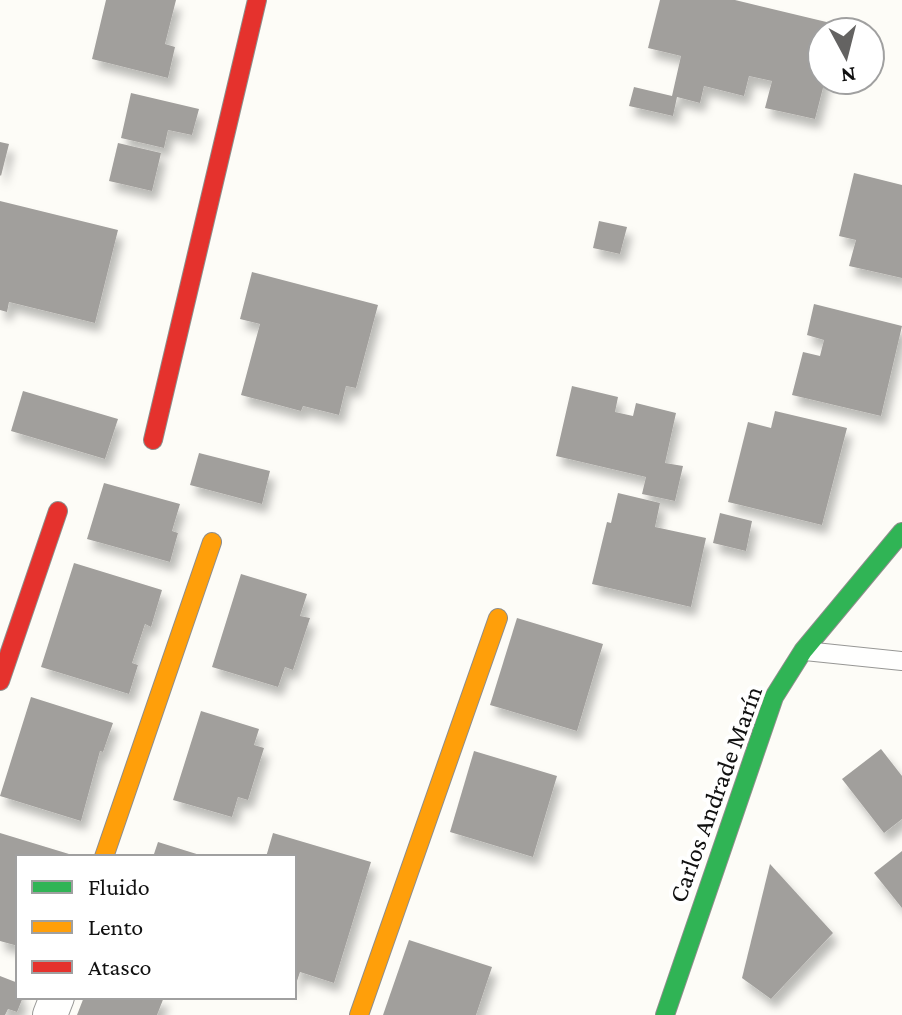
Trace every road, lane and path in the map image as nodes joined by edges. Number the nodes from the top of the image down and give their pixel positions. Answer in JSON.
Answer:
{"nodes":[{"id":1,"x":257,"y":0,"type":"edge"},
{"id":2,"x":153,"y":440,"type":"dead end"},
{"id":3,"x":58,"y":511,"type":"dead end"},
{"id":4,"x":902,"y":532,"type":"edge"},
{"id":5,"x":212,"y":542,"type":"dead end"},
{"id":6,"x":498,"y":618,"type":"dead end"},
{"id":7,"x":803,"y":651,"type":"junction"},
{"id":8,"x":902,"y":661,"type":"edge"},
{"id":9,"x":0,"y":681,"type":"edge"},
{"id":10,"x":105,"y":855,"type":"edge"},
{"id":11,"x":359,"y":1015,"type":"edge"},
{"id":12,"x":665,"y":1015,"type":"edge"}],
"edges":[{"from":1,"to":2,"type":"street"},
{"from":3,"to":9,"type":"street"},
{"from":4,"to":7,"type":"street","name":"Carlos Andrade Marín"},
{"from":5,"to":10,"type":"street"},
{"from":6,"to":11,"type":"street"},
{"from":7,"to":8,"type":"lane"},
{"from":7,"to":12,"type":"street","name":"Carlos Andrade Marín"}]}
